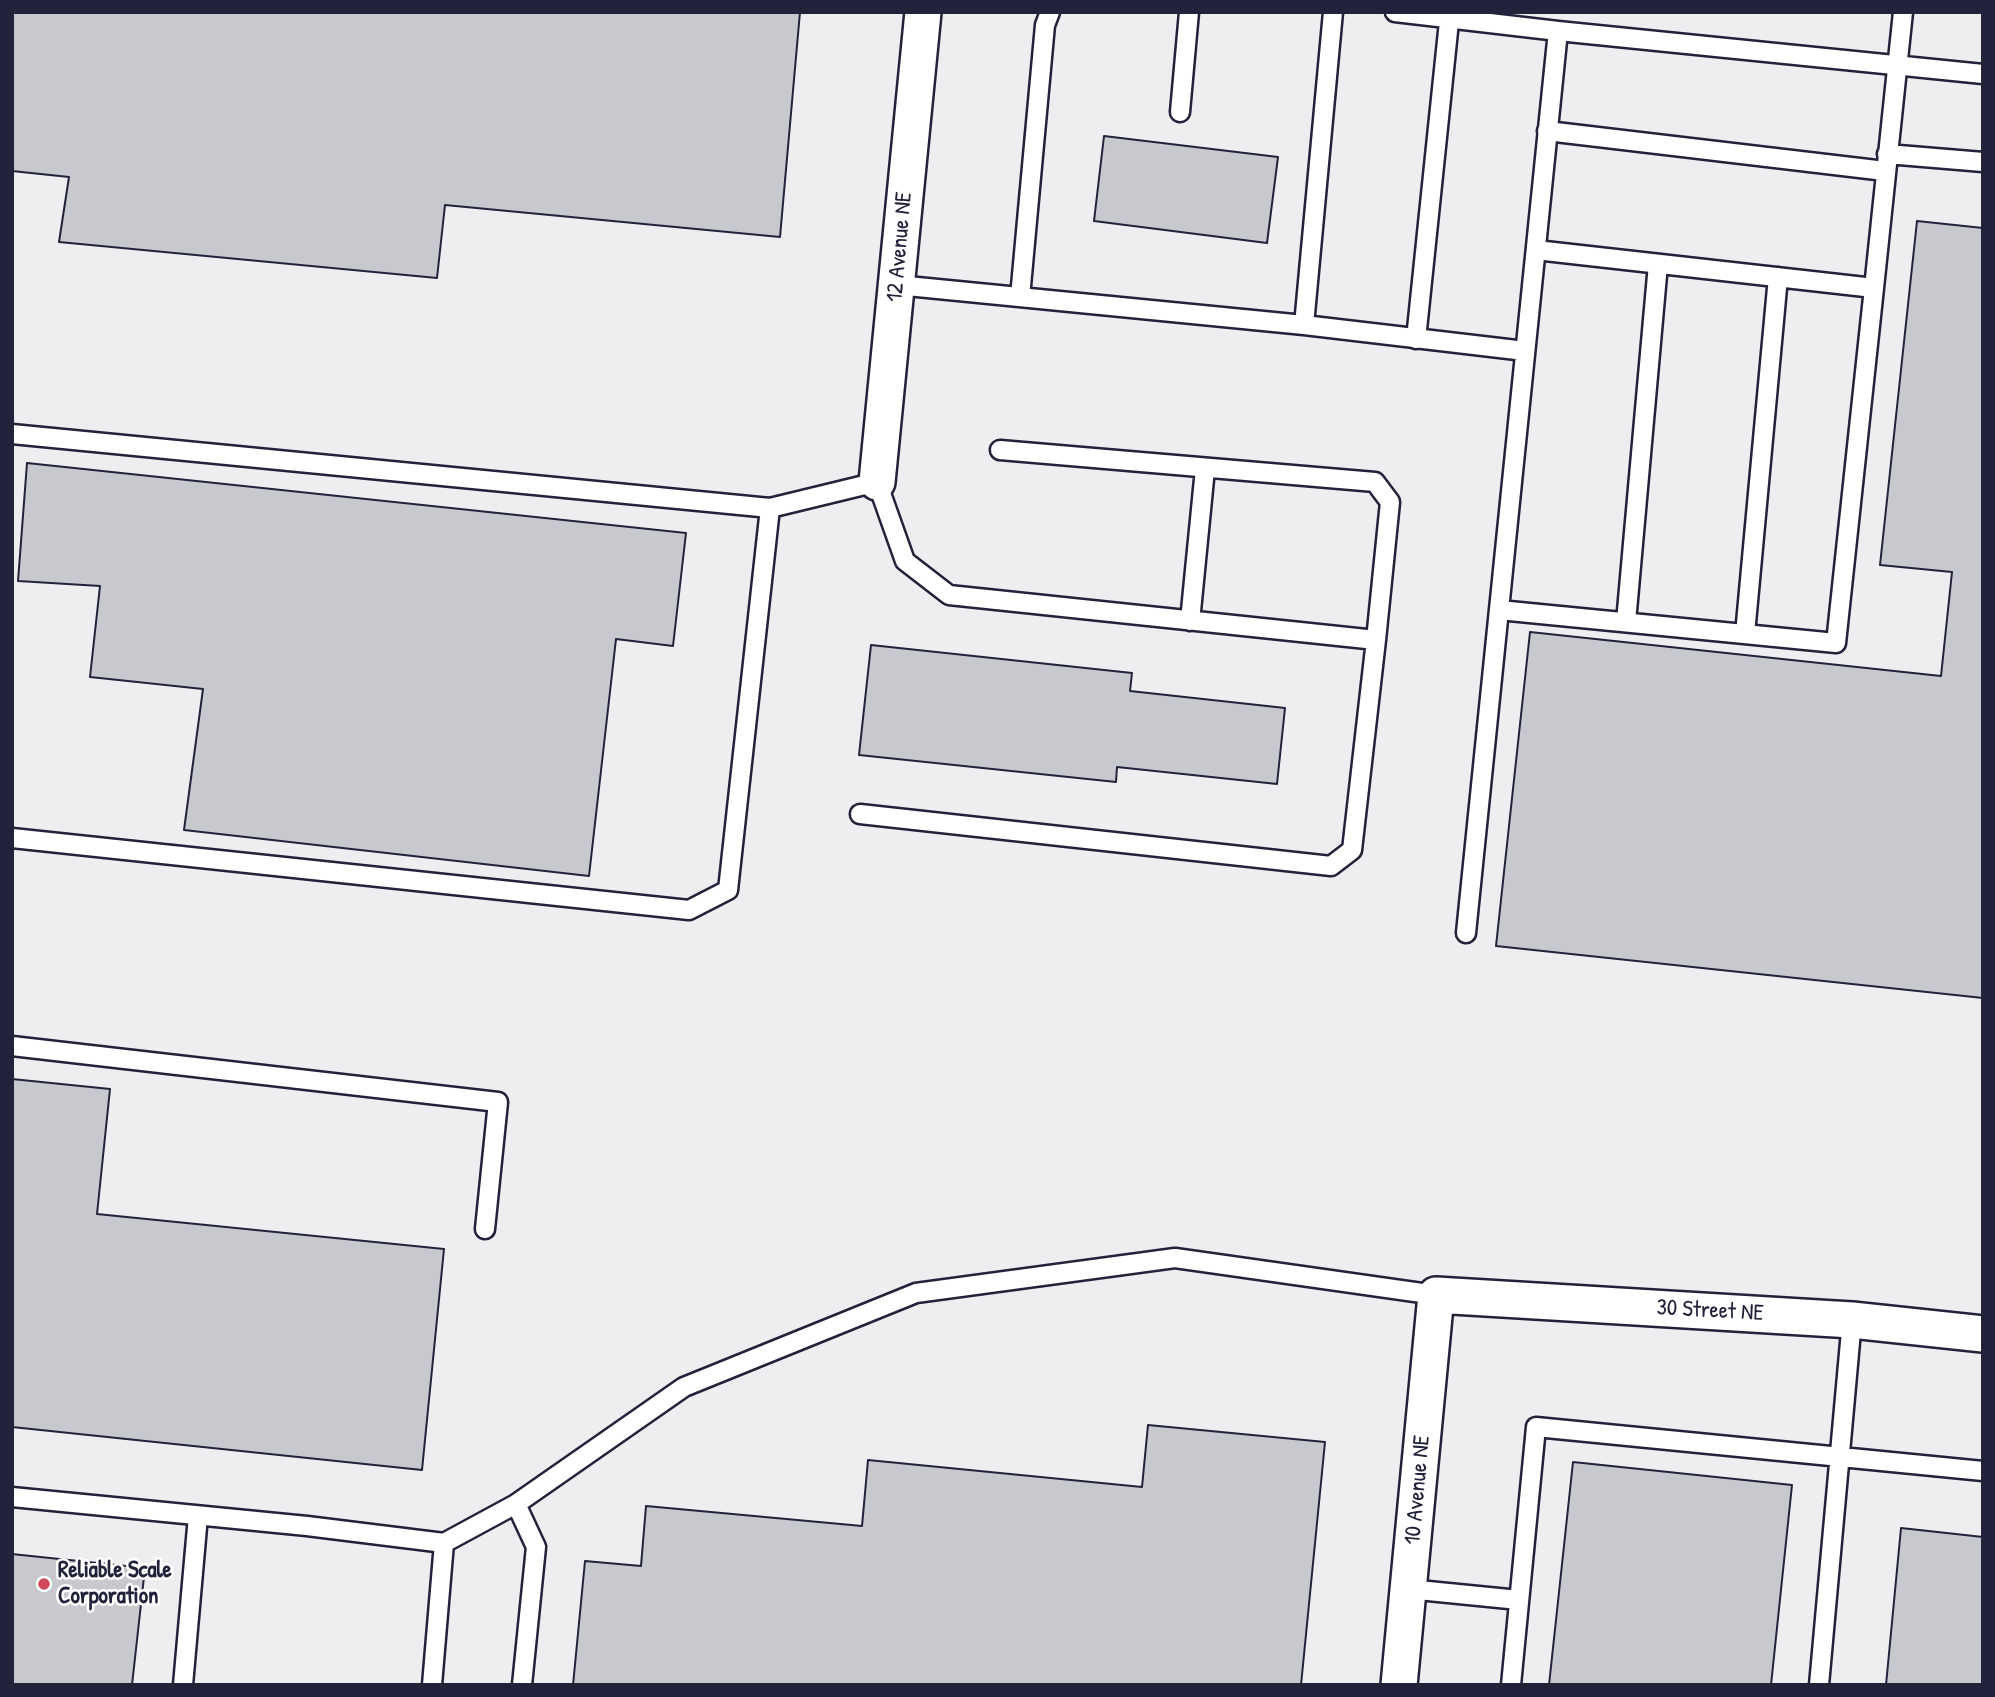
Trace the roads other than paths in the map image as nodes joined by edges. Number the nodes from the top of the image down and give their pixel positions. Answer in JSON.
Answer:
{"nodes":[{"id":1,"x":923,"y":12,"type":"edge"},
{"id":2,"x":1051,"y":12,"type":"edge"},
{"id":3,"x":1189,"y":12,"type":"edge"},
{"id":4,"x":1333,"y":12,"type":"edge"},
{"id":5,"x":1395,"y":12,"type":"edge"},
{"id":6,"x":1903,"y":12,"type":"edge"},
{"id":7,"x":1450,"y":15,"type":"edge"},
{"id":8,"x":1558,"y":30,"type":"junction"},
{"id":9,"x":1897,"y":66,"type":"junction"},
{"id":10,"x":1983,"y":74,"type":"edge"},
{"id":11,"x":1180,"y":112,"type":"dead end"},
{"id":12,"x":1547,"y":131,"type":"junction"},
{"id":13,"x":1886,"y":162,"type":"junction"},
{"id":14,"x":1983,"y":162,"type":"edge"},
{"id":15,"x":1536,"y":250,"type":"junction"},
{"id":16,"x":1658,"y":264,"type":"junction"},
{"id":17,"x":1778,"y":277,"type":"junction"},
{"id":18,"x":897,"y":285,"type":"junction"},
{"id":19,"x":1874,"y":288,"type":"junction"},
{"id":20,"x":1020,"y":297,"type":"junction"},
{"id":21,"x":1304,"y":325,"type":"junction"},
{"id":22,"x":1416,"y":339,"type":"junction"},
{"id":23,"x":1525,"y":351,"type":"junction"},
{"id":24,"x":12,"y":434,"type":"edge"},
{"id":25,"x":1000,"y":450,"type":"dead end"},
{"id":26,"x":1205,"y":469,"type":"junction"},
{"id":27,"x":877,"y":482,"type":"junction"},
{"id":28,"x":770,"y":508,"type":"junction"},
{"id":29,"x":1500,"y":610,"type":"junction"},
{"id":30,"x":1190,"y":621,"type":"junction"},
{"id":31,"x":1626,"y":622,"type":"junction"},
{"id":32,"x":1745,"y":634,"type":"junction"},
{"id":33,"x":1376,"y":640,"type":"junction"},
{"id":34,"x":860,"y":814,"type":"dead end"},
{"id":35,"x":12,"y":838,"type":"edge"},
{"id":36,"x":1466,"y":933,"type":"dead end"},
{"id":37,"x":12,"y":1046,"type":"edge"},
{"id":38,"x":485,"y":1229,"type":"dead end"},
{"id":39,"x":1436,"y":1295,"type":"junction"},
{"id":40,"x":1852,"y":1320,"type":"junction"},
{"id":41,"x":1983,"y":1334,"type":"edge"},
{"id":42,"x":1839,"y":1456,"type":"junction"},
{"id":43,"x":1983,"y":1471,"type":"edge"},
{"id":44,"x":12,"y":1497,"type":"edge"},
{"id":45,"x":516,"y":1504,"type":"junction"},
{"id":46,"x":198,"y":1516,"type":"junction"},
{"id":47,"x":444,"y":1543,"type":"junction"},
{"id":48,"x":1408,"y":1589,"type":"junction"},
{"id":49,"x":1519,"y":1600,"type":"junction"},
{"id":50,"x":183,"y":1685,"type":"edge"},
{"id":51,"x":432,"y":1685,"type":"edge"},
{"id":52,"x":522,"y":1685,"type":"edge"},
{"id":53,"x":1399,"y":1685,"type":"edge"},
{"id":54,"x":1511,"y":1685,"type":"edge"},
{"id":55,"x":1819,"y":1685,"type":"edge"}],
"edges":[{"from":1,"to":18,"type":"street","name":"12 Avenue NE"},
{"from":2,"to":20,"type":"lane"},
{"from":3,"to":11,"type":"lane"},
{"from":4,"to":21,"type":"lane"},
{"from":5,"to":7,"type":"lane"},
{"from":6,"to":9,"type":"lane"},
{"from":7,"to":8,"type":"lane"},
{"from":7,"to":22,"type":"lane"},
{"from":8,"to":9,"type":"lane"},
{"from":8,"to":12,"type":"lane"},
{"from":9,"to":10,"type":"lane"},
{"from":9,"to":13,"type":"lane"},
{"from":12,"to":13,"type":"lane"},
{"from":12,"to":15,"type":"lane"},
{"from":13,"to":14,"type":"lane"},
{"from":13,"to":19,"type":"lane"},
{"from":15,"to":16,"type":"lane"},
{"from":15,"to":23,"type":"lane"},
{"from":16,"to":17,"type":"lane"},
{"from":16,"to":31,"type":"lane"},
{"from":17,"to":19,"type":"lane"},
{"from":17,"to":32,"type":"lane"},
{"from":18,"to":20,"type":"lane"},
{"from":18,"to":27,"type":"street","name":"12 Avenue NE"},
{"from":19,"to":32,"type":"lane"},
{"from":20,"to":21,"type":"lane"},
{"from":21,"to":22,"type":"lane"},
{"from":22,"to":23,"type":"lane"},
{"from":23,"to":29,"type":"lane"},
{"from":24,"to":28,"type":"lane"},
{"from":25,"to":26,"type":"lane"},
{"from":26,"to":30,"type":"lane"},
{"from":26,"to":33,"type":"lane"},
{"from":27,"to":28,"type":"lane"},
{"from":27,"to":30,"type":"lane"},
{"from":28,"to":35,"type":"lane"},
{"from":29,"to":31,"type":"lane"},
{"from":29,"to":36,"type":"lane"},
{"from":30,"to":33,"type":"lane"},
{"from":31,"to":32,"type":"lane"},
{"from":33,"to":34,"type":"lane"},
{"from":37,"to":38,"type":"lane"},
{"from":39,"to":40,"type":"street","name":"30 Street NE"},
{"from":39,"to":45,"type":"lane"},
{"from":39,"to":48,"type":"street","name":"10 Avenue NE"},
{"from":40,"to":41,"type":"street","name":"30 Street NE"},
{"from":40,"to":42,"type":"lane"},
{"from":42,"to":43,"type":"lane"},
{"from":42,"to":49,"type":"lane"},
{"from":42,"to":55,"type":"lane"},
{"from":44,"to":46,"type":"lane"},
{"from":45,"to":47,"type":"lane"},
{"from":45,"to":52,"type":"lane"},
{"from":46,"to":47,"type":"lane"},
{"from":46,"to":50,"type":"lane"},
{"from":47,"to":51,"type":"lane"},
{"from":48,"to":49,"type":"lane"},
{"from":48,"to":53,"type":"street","name":"10 Avenue NE"},
{"from":49,"to":54,"type":"lane"}]}
